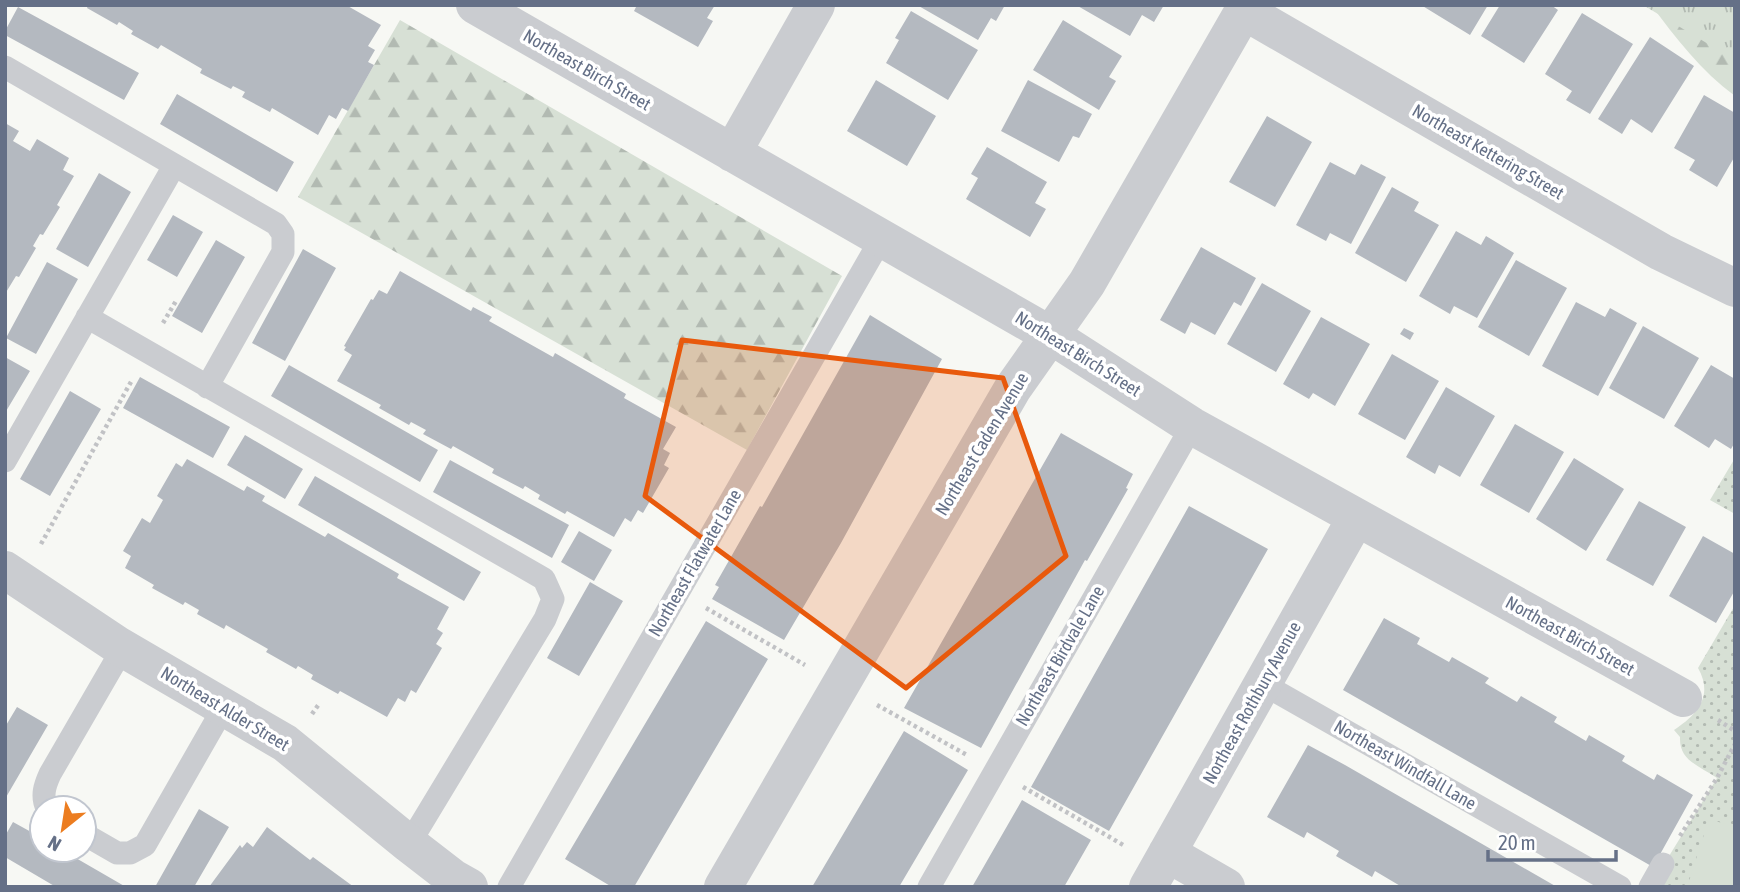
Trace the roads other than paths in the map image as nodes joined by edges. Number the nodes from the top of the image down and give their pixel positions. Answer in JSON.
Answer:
{"nodes":[{"id":1,"x":475,"y":5,"type":"edge"},
{"id":2,"x":816,"y":5,"type":"edge"},
{"id":3,"x":1245,"y":8,"type":"edge"},
{"id":4,"x":5,"y":67,"type":"edge"},
{"id":5,"x":732,"y":153,"type":"junction"},
{"id":6,"x":174,"y":166,"type":"junction"},
{"id":7,"x":881,"y":239,"type":"junction"},
{"id":8,"x":1735,"y":288,"type":"edge"},
{"id":9,"x":87,"y":317,"type":"junction"},
{"id":10,"x":1052,"y":336,"type":"junction"},
{"id":11,"x":207,"y":387,"type":"junction"},
{"id":12,"x":1192,"y":426,"type":"junction"},
{"id":13,"x":5,"y":461,"type":"edge"},
{"id":14,"x":1356,"y":518,"type":"junction"},
{"id":15,"x":5,"y":570,"type":"edge"},
{"id":16,"x":123,"y":648,"type":"junction"},
{"id":17,"x":1263,"y":684,"type":"junction"},
{"id":18,"x":1683,"y":698,"type":"dead end"},
{"id":19,"x":224,"y":707,"type":"junction"},
{"id":20,"x":44,"y":794,"type":"edge"},
{"id":21,"x":98,"y":842,"type":"edge"},
{"id":22,"x":409,"y":844,"type":"junction"},
{"id":23,"x":1167,"y":853,"type":"junction"},
{"id":24,"x":1663,"y":864,"type":"road end"},
{"id":25,"x":470,"y":887,"type":"edge"},
{"id":26,"x":509,"y":887,"type":"edge"},
{"id":27,"x":723,"y":887,"type":"edge"},
{"id":28,"x":929,"y":887,"type":"edge"},
{"id":29,"x":1149,"y":887,"type":"edge"},
{"id":30,"x":1226,"y":887,"type":"edge"},
{"id":31,"x":1620,"y":887,"type":"edge"},
{"id":32,"x":1650,"y":887,"type":"edge"}],
"edges":[{"from":1,"to":5,"type":"street","name":"Northeast Birch Street"},
{"from":2,"to":5,"type":"street"},
{"from":3,"to":8,"type":"street","name":"Northeast Kettering Street"},
{"from":3,"to":10,"type":"street","name":"Northeast Caden Avenue"},
{"from":4,"to":6,"type":"lane"},
{"from":5,"to":7,"type":"street","name":"Northeast Birch Street"},
{"from":6,"to":9,"type":"lane"},
{"from":6,"to":11,"type":"lane"},
{"from":7,"to":10,"type":"street","name":"Northeast Birch Street"},
{"from":7,"to":26,"type":"lane","name":"Northeast Flatwater Lane"},
{"from":9,"to":11,"type":"lane"},
{"from":9,"to":13,"type":"lane"},
{"from":10,"to":12,"type":"street","name":"Northeast Birch Street"},
{"from":10,"to":27,"type":"street","name":"Northeast Caden Avenue"},
{"from":11,"to":22,"type":"lane"},
{"from":12,"to":14,"type":"street","name":"Northeast Birch Street"},
{"from":12,"to":28,"type":"lane","name":"Northeast Birdvale Lane"},
{"from":14,"to":17,"type":"street","name":"Northeast Rothbury Avenue"},
{"from":14,"to":18,"type":"street","name":"Northeast Birch Street"},
{"from":15,"to":16,"type":"street","name":"Northeast Alder Street"},
{"from":16,"to":19,"type":"street","name":"Northeast Alder Street"},
{"from":16,"to":20,"type":"lane"},
{"from":17,"to":23,"type":"street","name":"Northeast Rothbury Avenue"},
{"from":17,"to":31,"type":"lane","name":"Northeast Windfall Lane"},
{"from":19,"to":21,"type":"lane"},
{"from":19,"to":22,"type":"street","name":"Northeast Alder Street"},
{"from":22,"to":25,"type":"street","name":"Northeast Alder Street"},
{"from":23,"to":29,"type":"street","name":"Northeast Rothbury Avenue"},
{"from":23,"to":30,"type":"street"},
{"from":24,"to":32,"type":"lane"}]}
